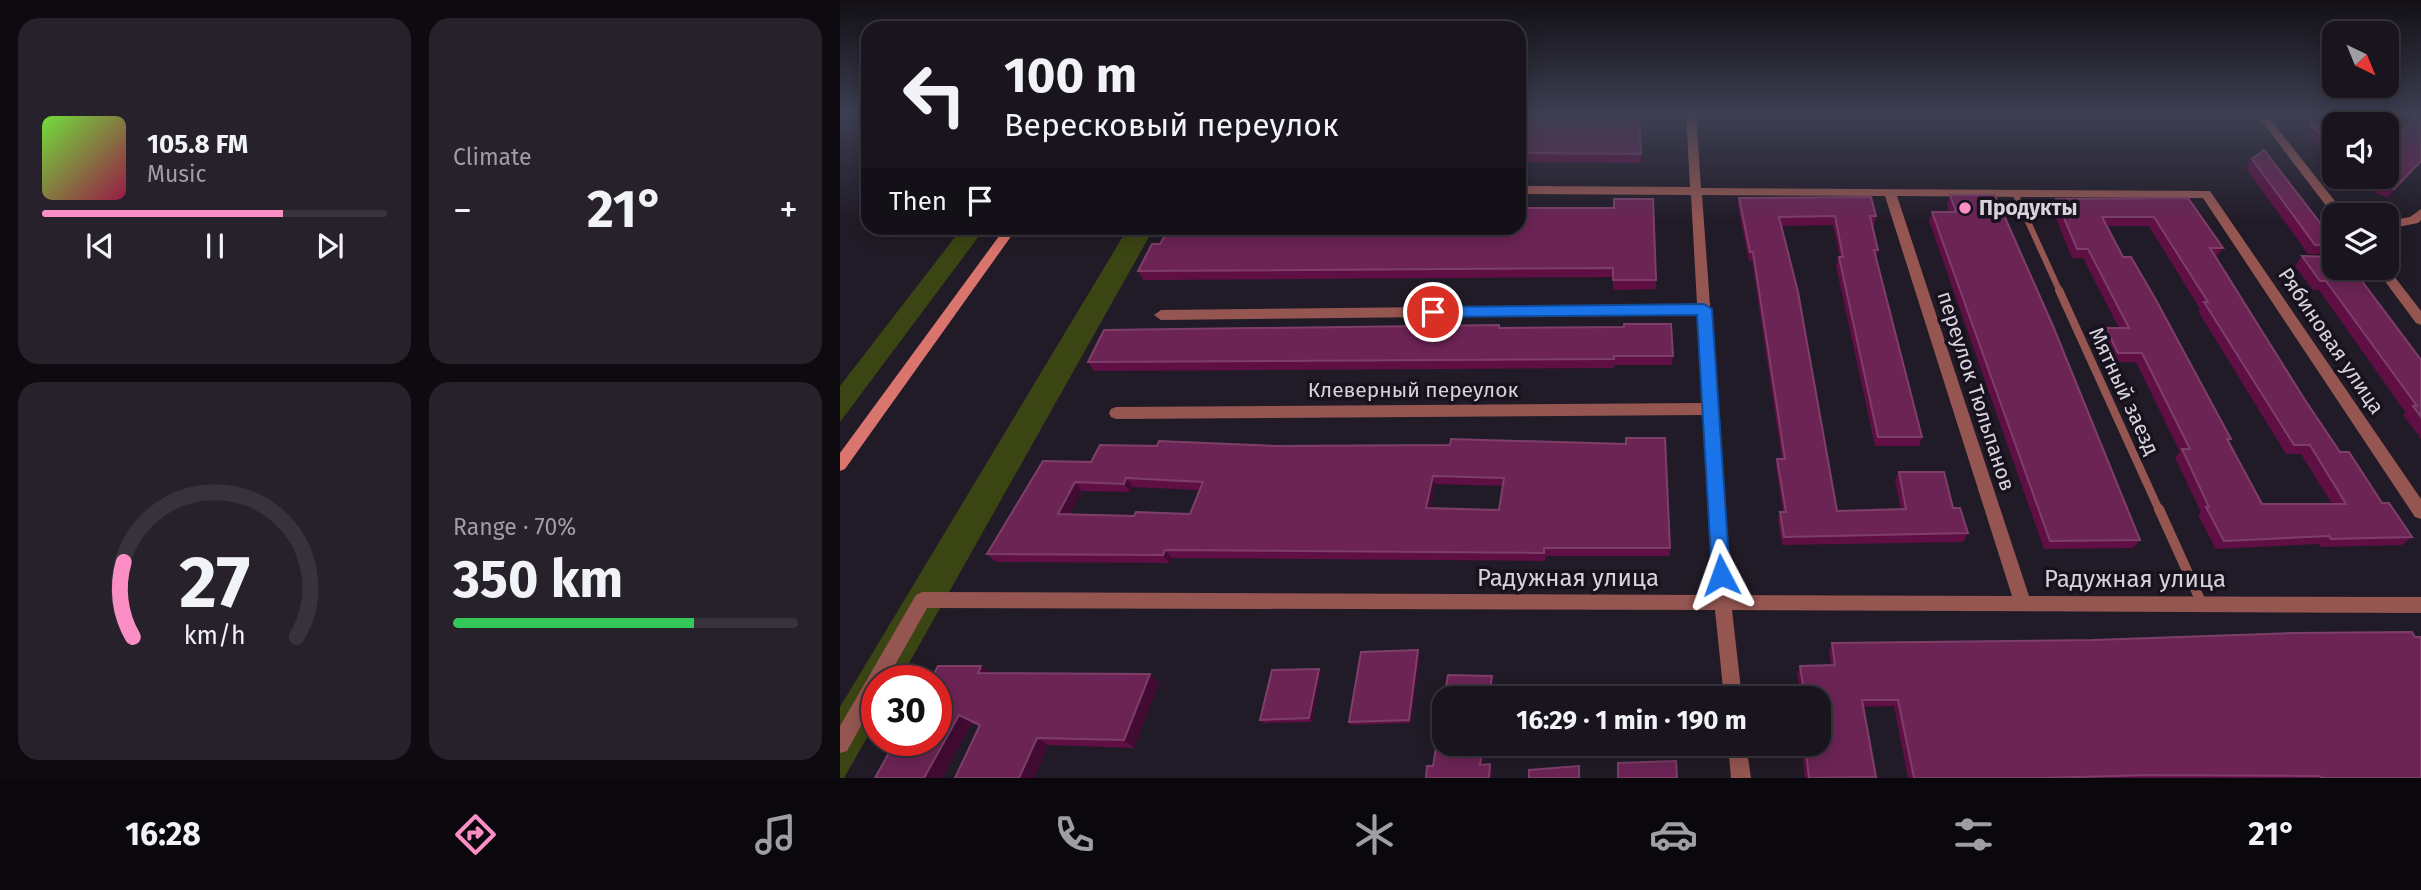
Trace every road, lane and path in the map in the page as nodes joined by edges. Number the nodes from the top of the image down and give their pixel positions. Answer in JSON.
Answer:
{"nodes":[{"id":1,"x":1694,"y":150,"type":"edge"},
{"id":2,"x":2289,"y":150,"type":"edge"},
{"id":3,"x":1526,"y":190,"type":"edge"},
{"id":4,"x":1697,"y":191,"type":"junction"},
{"id":5,"x":1890,"y":192,"type":"junction"},
{"id":6,"x":2015,"y":193,"type":"junction"},
{"id":7,"x":2331,"y":203,"type":"edge"},
{"id":8,"x":2421,"y":214,"type":"edge"},
{"id":9,"x":2399,"y":222,"type":"edge"},
{"id":10,"x":1006,"y":235,"type":"edge"},
{"id":11,"x":2390,"y":280,"type":"edge"},
{"id":12,"x":1704,"y":309,"type":"junction"},
{"id":13,"x":1161,"y":315,"type":"dead end"},
{"id":14,"x":2421,"y":320,"type":"edge"},
{"id":15,"x":1710,"y":409,"type":"junction"},
{"id":16,"x":1116,"y":413,"type":"dead end"},
{"id":17,"x":840,"y":465,"type":"edge"},
{"id":18,"x":2421,"y":512,"type":"edge"},
{"id":19,"x":1723,"y":603,"type":"junction"},
{"id":20,"x":2023,"y":603,"type":"junction"},
{"id":21,"x":2202,"y":604,"type":"junction"},
{"id":22,"x":2421,"y":605,"type":"edge"},
{"id":23,"x":1731,"y":686,"type":"edge"},
{"id":24,"x":840,"y":744,"type":"edge"},
{"id":25,"x":1738,"y":756,"type":"edge"},
{"id":26,"x":1741,"y":778,"type":"edge"}],
"edges":[{"from":1,"to":4,"type":"street"},
{"from":2,"to":7,"type":"street"},
{"from":3,"to":4,"type":"street"},
{"from":4,"to":5,"type":"street"},
{"from":4,"to":12,"type":"street"},
{"from":5,"to":6,"type":"street"},
{"from":5,"to":20,"type":"street","name":"переулок Тюльпанов"},
{"from":6,"to":18,"type":"street","name":"Рябиновая улица"},
{"from":6,"to":21,"type":"lane","name":"Мятный заезд"},
{"from":8,"to":9,"type":"street"},
{"from":10,"to":17,"type":"street"},
{"from":11,"to":14,"type":"street"},
{"from":12,"to":13,"type":"street"},
{"from":12,"to":15,"type":"street"},
{"from":15,"to":16,"type":"street","name":"Клеверный переулок"},
{"from":15,"to":19,"type":"street"},
{"from":19,"to":20,"type":"street","name":"Радужная улица"},
{"from":19,"to":23,"type":"street"},
{"from":19,"to":24,"type":"street","name":"Радужная улица"},
{"from":20,"to":21,"type":"street","name":"Радужная улица"},
{"from":21,"to":22,"type":"street","name":"Радужная улица"},
{"from":25,"to":26,"type":"street"}]}
